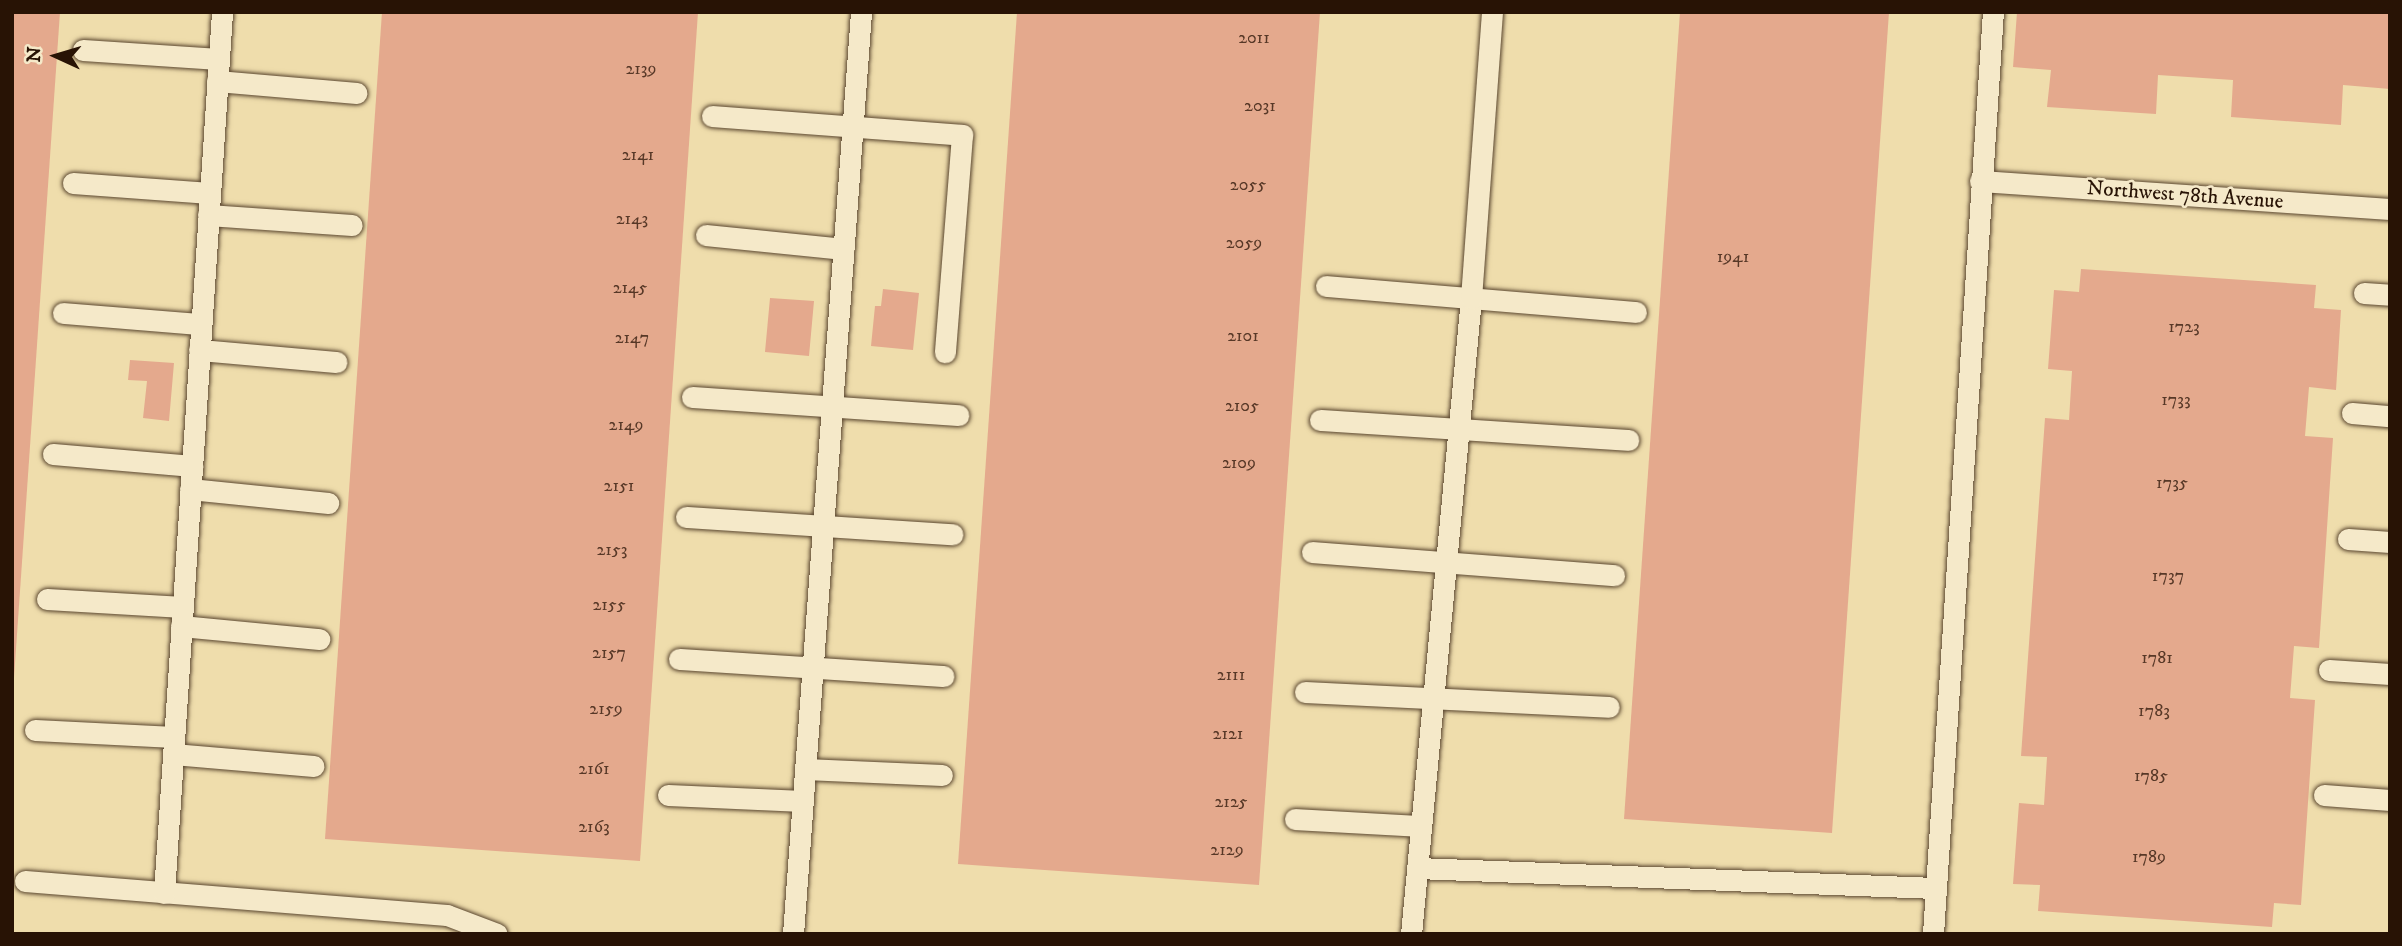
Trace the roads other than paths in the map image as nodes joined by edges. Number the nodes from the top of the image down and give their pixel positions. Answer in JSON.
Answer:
{"nodes":[{"id":1,"x":222,"y":12,"type":"edge"},
{"id":2,"x":861,"y":12,"type":"edge"},
{"id":3,"x":1492,"y":12,"type":"edge"},
{"id":4,"x":1993,"y":12,"type":"edge"},
{"id":5,"x":83,"y":50,"type":"dead end"},
{"id":6,"x":219,"y":59,"type":"junction"},
{"id":7,"x":217,"y":81,"type":"junction"},
{"id":8,"x":356,"y":93,"type":"dead end"},
{"id":9,"x":712,"y":116,"type":"dead end"},
{"id":10,"x":853,"y":126,"type":"junction"},
{"id":11,"x":1980,"y":181,"type":"junction"},
{"id":12,"x":74,"y":183,"type":"dead end"},
{"id":13,"x":210,"y":193,"type":"junction"},
{"id":14,"x":2390,"y":209,"type":"edge"},
{"id":15,"x":208,"y":215,"type":"junction"},
{"id":16,"x":352,"y":225,"type":"dead end"},
{"id":17,"x":706,"y":234,"type":"dead end"},
{"id":18,"x":843,"y":249,"type":"junction"},
{"id":19,"x":1326,"y":286,"type":"dead end"},
{"id":20,"x":2364,"y":293,"type":"dead end"},
{"id":21,"x":2390,"y":295,"type":"edge"},
{"id":22,"x":1471,"y":298,"type":"junction"},
{"id":23,"x":1636,"y":312,"type":"dead end"},
{"id":24,"x":63,"y":313,"type":"dead end"},
{"id":25,"x":201,"y":324,"type":"junction"},
{"id":26,"x":200,"y":350,"type":"junction"},
{"id":27,"x":945,"y":352,"type":"dead end"},
{"id":28,"x":336,"y":362,"type":"dead end"},
{"id":29,"x":692,"y":397,"type":"dead end"},
{"id":30,"x":832,"y":405,"type":"junction"},
{"id":31,"x":2353,"y":413,"type":"dead end"},
{"id":32,"x":958,"y":415,"type":"dead end"},
{"id":33,"x":2390,"y":416,"type":"edge"},
{"id":34,"x":1320,"y":421,"type":"dead end"},
{"id":35,"x":1458,"y":432,"type":"junction"},
{"id":36,"x":1628,"y":440,"type":"dead end"},
{"id":37,"x":53,"y":454,"type":"dead end"},
{"id":38,"x":192,"y":466,"type":"junction"},
{"id":39,"x":190,"y":489,"type":"junction"},
{"id":40,"x":328,"y":503,"type":"dead end"},
{"id":41,"x":686,"y":517,"type":"dead end"},
{"id":42,"x":823,"y":527,"type":"junction"},
{"id":43,"x":952,"y":534,"type":"dead end"},
{"id":44,"x":2348,"y":539,"type":"dead end"},
{"id":45,"x":2390,"y":542,"type":"edge"},
{"id":46,"x":1312,"y":552,"type":"dead end"},
{"id":47,"x":1446,"y":563,"type":"junction"},
{"id":48,"x":1614,"y":575,"type":"dead end"},
{"id":49,"x":47,"y":599,"type":"dead end"},
{"id":50,"x":182,"y":617,"type":"junction"},
{"id":51,"x":319,"y":639,"type":"dead end"},
{"id":52,"x":679,"y":660,"type":"dead end"},
{"id":53,"x":813,"y":667,"type":"junction"},
{"id":54,"x":2329,"y":670,"type":"dead end"},
{"id":55,"x":2390,"y":674,"type":"edge"},
{"id":56,"x":943,"y":676,"type":"dead end"},
{"id":57,"x":1305,"y":692,"type":"dead end"},
{"id":58,"x":1433,"y":698,"type":"junction"},
{"id":59,"x":1609,"y":707,"type":"dead end"},
{"id":60,"x":35,"y":730,"type":"dead end"},
{"id":61,"x":174,"y":745,"type":"junction"},
{"id":62,"x":313,"y":766,"type":"dead end"},
{"id":63,"x":805,"y":769,"type":"junction"},
{"id":64,"x":942,"y":775,"type":"dead end"},
{"id":65,"x":668,"y":794,"type":"dead end"},
{"id":66,"x":2324,"y":795,"type":"dead end"},
{"id":67,"x":2390,"y":800,"type":"edge"},
{"id":68,"x":803,"y":801,"type":"junction"},
{"id":69,"x":1295,"y":819,"type":"dead end"},
{"id":70,"x":1421,"y":826,"type":"junction"},
{"id":71,"x":1417,"y":867,"type":"junction"},
{"id":72,"x":25,"y":881,"type":"dead end"},
{"id":73,"x":1936,"y":888,"type":"junction"},
{"id":74,"x":164,"y":893,"type":"junction"},
{"id":75,"x":497,"y":934,"type":"edge"},
{"id":76,"x":793,"y":934,"type":"edge"},
{"id":77,"x":1411,"y":934,"type":"edge"},
{"id":78,"x":1933,"y":934,"type":"edge"}],
"edges":[{"from":1,"to":6,"type":"lane"},
{"from":2,"to":10,"type":"lane"},
{"from":3,"to":22,"type":"lane"},
{"from":4,"to":11,"type":"lane"},
{"from":5,"to":6,"type":"lane"},
{"from":6,"to":7,"type":"lane"},
{"from":7,"to":8,"type":"lane"},
{"from":7,"to":13,"type":"lane"},
{"from":9,"to":10,"type":"lane"},
{"from":10,"to":18,"type":"lane"},
{"from":10,"to":27,"type":"lane"},
{"from":11,"to":14,"type":"lane","name":"Northwest 78th Avenue"},
{"from":11,"to":73,"type":"lane"},
{"from":12,"to":13,"type":"lane"},
{"from":13,"to":15,"type":"lane"},
{"from":15,"to":16,"type":"lane"},
{"from":15,"to":25,"type":"lane"},
{"from":17,"to":18,"type":"lane"},
{"from":18,"to":30,"type":"lane"},
{"from":19,"to":22,"type":"lane"},
{"from":20,"to":21,"type":"lane"},
{"from":22,"to":23,"type":"lane"},
{"from":22,"to":35,"type":"lane"},
{"from":24,"to":25,"type":"lane"},
{"from":25,"to":26,"type":"lane"},
{"from":26,"to":28,"type":"lane"},
{"from":26,"to":38,"type":"lane"},
{"from":29,"to":30,"type":"lane"},
{"from":30,"to":32,"type":"lane"},
{"from":30,"to":42,"type":"lane"},
{"from":31,"to":33,"type":"lane"},
{"from":34,"to":35,"type":"lane"},
{"from":35,"to":36,"type":"lane"},
{"from":35,"to":47,"type":"lane"},
{"from":37,"to":38,"type":"lane"},
{"from":38,"to":39,"type":"lane"},
{"from":39,"to":40,"type":"lane"},
{"from":39,"to":50,"type":"lane"},
{"from":41,"to":42,"type":"lane"},
{"from":42,"to":43,"type":"lane"},
{"from":42,"to":53,"type":"lane"},
{"from":44,"to":45,"type":"lane"},
{"from":46,"to":47,"type":"lane"},
{"from":47,"to":48,"type":"lane"},
{"from":47,"to":58,"type":"lane"},
{"from":49,"to":50,"type":"lane"},
{"from":50,"to":51,"type":"lane"},
{"from":50,"to":61,"type":"lane"},
{"from":52,"to":53,"type":"lane"},
{"from":53,"to":56,"type":"lane"},
{"from":53,"to":63,"type":"lane"},
{"from":54,"to":55,"type":"lane"},
{"from":57,"to":58,"type":"lane"},
{"from":58,"to":59,"type":"lane"},
{"from":58,"to":70,"type":"lane"},
{"from":60,"to":61,"type":"lane"},
{"from":61,"to":62,"type":"lane"},
{"from":61,"to":74,"type":"lane"},
{"from":63,"to":64,"type":"lane"},
{"from":63,"to":68,"type":"lane"},
{"from":65,"to":68,"type":"lane"},
{"from":66,"to":67,"type":"lane"},
{"from":68,"to":76,"type":"lane"},
{"from":69,"to":70,"type":"lane"},
{"from":70,"to":71,"type":"lane"},
{"from":71,"to":73,"type":"lane"},
{"from":71,"to":77,"type":"lane"},
{"from":72,"to":74,"type":"lane"},
{"from":73,"to":78,"type":"lane"},
{"from":74,"to":75,"type":"lane"}]}
